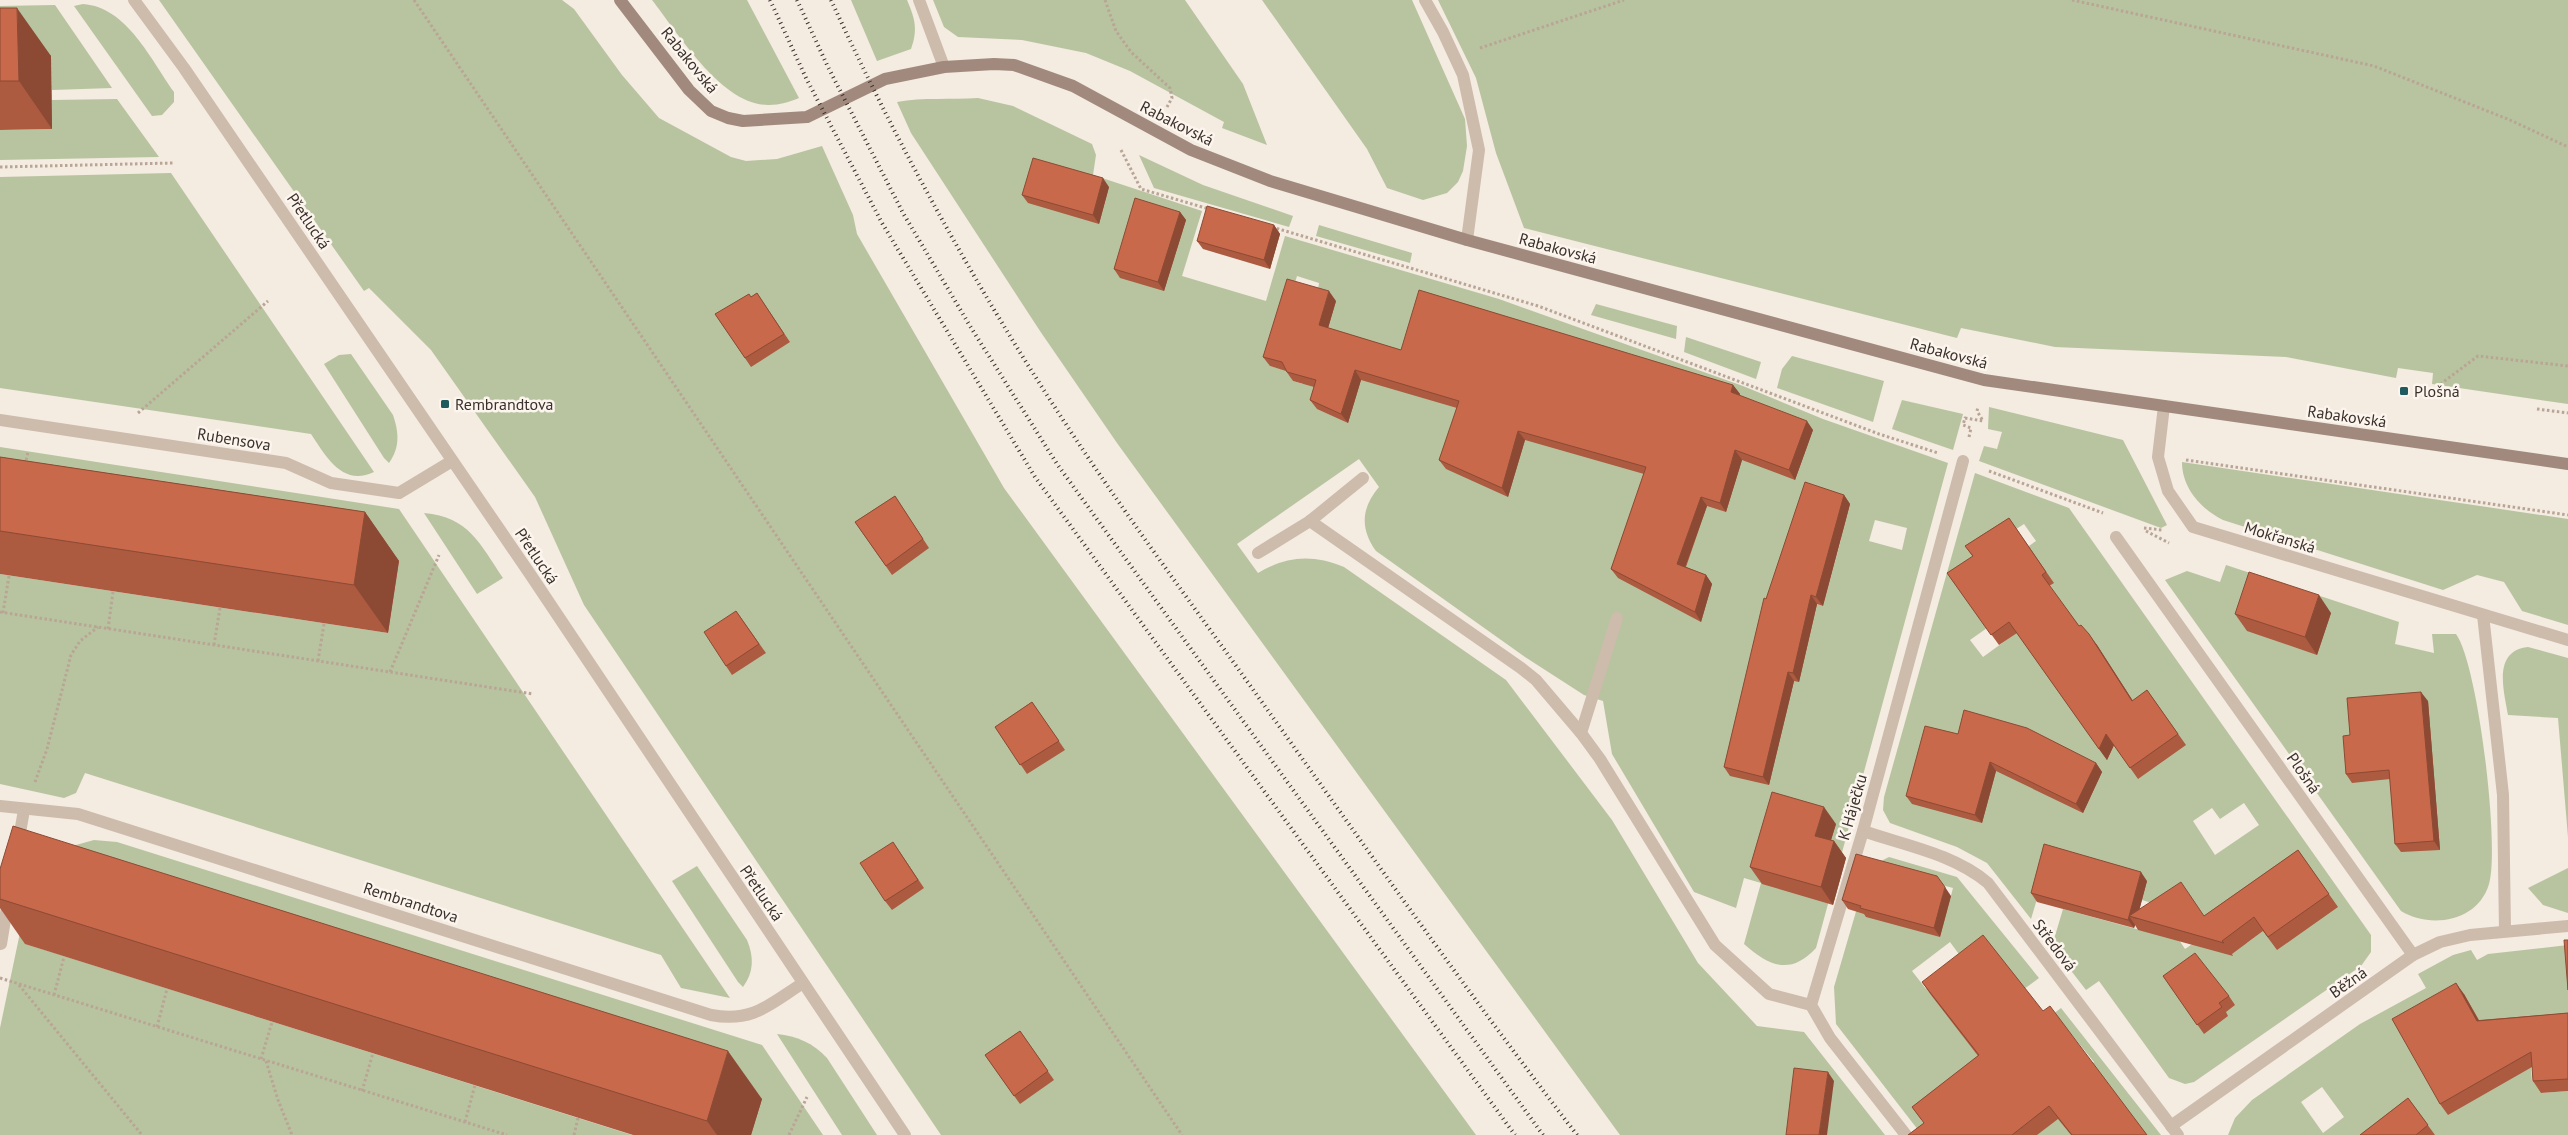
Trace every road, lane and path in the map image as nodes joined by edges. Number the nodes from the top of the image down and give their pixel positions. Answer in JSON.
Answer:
{"nodes":[{"id":1,"x":134,"y":0,"type":"edge"},
{"id":2,"x":414,"y":0,"type":"edge"},
{"id":3,"x":620,"y":0,"type":"edge"},
{"id":4,"x":919,"y":0,"type":"edge"},
{"id":5,"x":1104,"y":0,"type":"edge"},
{"id":6,"x":1425,"y":0,"type":"edge"},
{"id":7,"x":1624,"y":0,"type":"edge"},
{"id":8,"x":2072,"y":0,"type":"edge"},
{"id":9,"x":1454,"y":56,"type":"junction"},
{"id":10,"x":944,"y":67,"type":"junction"},
{"id":11,"x":1154,"y":130,"type":"junction"},
{"id":12,"x":2568,"y":147,"type":"edge"},
{"id":13,"x":1121,"y":150,"type":"dead end"},
{"id":14,"x":173,"y":163,"type":"dead end"},
{"id":15,"x":0,"y":167,"type":"edge"},
{"id":16,"x":1217,"y":211,"type":"edge"},
{"id":17,"x":1264,"y":225,"type":"edge"},
{"id":18,"x":1468,"y":240,"type":"junction"},
{"id":19,"x":268,"y":301,"type":"dead end"},
{"id":20,"x":2568,"y":366,"type":"edge"},
{"id":21,"x":2440,"y":395,"type":"dead end"},
{"id":22,"x":1979,"y":406,"type":"dead end"},
{"id":23,"x":2164,"y":406,"type":"junction"},
{"id":24,"x":2537,"y":409,"type":"dead end"},
{"id":25,"x":2568,"y":413,"type":"edge"},
{"id":26,"x":0,"y":420,"type":"edge"},
{"id":27,"x":32,"y":425,"type":"junction"},
{"id":28,"x":111,"y":436,"type":"junction"},
{"id":29,"x":2158,"y":457,"type":"junction"},
{"id":30,"x":452,"y":462,"type":"junction"},
{"id":31,"x":1962,"y":462,"type":"junction"},
{"id":32,"x":2568,"y":464,"type":"edge"},
{"id":33,"x":25,"y":468,"type":"edge"},
{"id":34,"x":1363,"y":478,"type":"dead end"},
{"id":35,"x":2568,"y":516,"type":"edge"},
{"id":36,"x":2112,"y":517,"type":"dead end"},
{"id":37,"x":1310,"y":521,"type":"junction"},
{"id":38,"x":2140,"y":527,"type":"dead end"},
{"id":39,"x":2193,"y":527,"type":"junction"},
{"id":40,"x":2116,"y":537,"type":"dead end"},
{"id":41,"x":1258,"y":553,"type":"dead end"},
{"id":42,"x":439,"y":555,"type":"dead end"},
{"id":43,"x":9,"y":576,"type":"edge"},
{"id":44,"x":113,"y":592,"type":"edge"},
{"id":45,"x":220,"y":608,"type":"edge"},
{"id":46,"x":1,"y":612,"type":"edge"},
{"id":47,"x":2483,"y":614,"type":"junction"},
{"id":48,"x":1617,"y":618,"type":"dead end"},
{"id":49,"x":324,"y":624,"type":"edge"},
{"id":50,"x":99,"y":627,"type":"junction"},
{"id":51,"x":108,"y":629,"type":"junction"},
{"id":52,"x":2568,"y":640,"type":"edge"},
{"id":53,"x":214,"y":645,"type":"junction"},
{"id":54,"x":318,"y":661,"type":"junction"},
{"id":55,"x":390,"y":672,"type":"junction"},
{"id":56,"x":533,"y":694,"type":"dead end"},
{"id":57,"x":1581,"y":733,"type":"junction"},
{"id":58,"x":0,"y":806,"type":"edge"},
{"id":59,"x":24,"y":810,"type":"junction"},
{"id":60,"x":1863,"y":831,"type":"junction"},
{"id":61,"x":16,"y":858,"type":"edge"},
{"id":62,"x":11,"y":886,"type":"edge"},
{"id":63,"x":2568,"y":926,"type":"edge"},
{"id":64,"x":2505,"y":931,"type":"junction"},
{"id":65,"x":1,"y":944,"type":"edge"},
{"id":66,"x":2413,"y":955,"type":"junction"},
{"id":67,"x":64,"y":957,"type":"edge"},
{"id":68,"x":0,"y":978,"type":"edge"},
{"id":69,"x":803,"y":983,"type":"junction"},
{"id":70,"x":18,"y":984,"type":"junction"},
{"id":71,"x":167,"y":989,"type":"edge"},
{"id":72,"x":54,"y":995,"type":"junction"},
{"id":73,"x":1811,"y":1005,"type":"junction"},
{"id":74,"x":272,"y":1022,"type":"edge"},
{"id":75,"x":157,"y":1027,"type":"junction"},
{"id":76,"x":373,"y":1053,"type":"edge"},
{"id":77,"x":261,"y":1059,"type":"junction"},
{"id":78,"x":266,"y":1060,"type":"junction"},
{"id":79,"x":475,"y":1086,"type":"edge"},
{"id":80,"x":362,"y":1091,"type":"junction"},
{"id":81,"x":807,"y":1097,"type":"dead end"},
{"id":82,"x":578,"y":1118,"type":"edge"},
{"id":83,"x":465,"y":1122,"type":"junction"},
{"id":84,"x":2175,"y":1131,"type":"edge"},
{"id":85,"x":142,"y":1135,"type":"edge"},
{"id":86,"x":292,"y":1135,"type":"edge"},
{"id":87,"x":507,"y":1135,"type":"edge"},
{"id":88,"x":574,"y":1135,"type":"edge"},
{"id":89,"x":789,"y":1135,"type":"edge"},
{"id":90,"x":905,"y":1135,"type":"edge"},
{"id":91,"x":1182,"y":1135,"type":"edge"},
{"id":92,"x":1906,"y":1135,"type":"edge"}],
"edges":[{"from":1,"to":30,"type":"street","name":"Přetlucká"},
{"from":2,"to":91,"type":"path"},
{"from":3,"to":10,"type":"main road","name":"Rabakovská"},
{"from":4,"to":10,"type":"street"},
{"from":5,"to":11,"type":"path"},
{"from":6,"to":9,"type":"street"},
{"from":7,"to":9,"type":"path"},
{"from":8,"to":12,"type":"path"},
{"from":9,"to":18,"type":"street"},
{"from":10,"to":11,"type":"main road","name":"Rabakovská"},
{"from":11,"to":18,"type":"main road","name":"Rabakovská"},
{"from":13,"to":16,"type":"path"},
{"from":14,"to":15,"type":"path"},
{"from":17,"to":31,"type":"path"},
{"from":18,"to":23,"type":"main road","name":"Rabakovská"},
{"from":19,"to":28,"type":"path"},
{"from":20,"to":21,"type":"path"},
{"from":22,"to":31,"type":"path"},
{"from":23,"to":29,"type":"street"},
{"from":23,"to":32,"type":"main road","name":"Rabakovská"},
{"from":24,"to":25,"type":"path"},
{"from":26,"to":27,"type":"street","name":"Rubensova"},
{"from":27,"to":28,"type":"street","name":"Rubensova"},
{"from":27,"to":33,"type":"path"},
{"from":28,"to":30,"type":"street","name":"Rubensova"},
{"from":29,"to":35,"type":"path"},
{"from":29,"to":39,"type":"street"},
{"from":30,"to":69,"type":"street","name":"Přetlucká"},
{"from":31,"to":36,"type":"path"},
{"from":31,"to":60,"type":"street","name":"K Háječku"},
{"from":34,"to":37,"type":"street"},
{"from":37,"to":41,"type":"street"},
{"from":37,"to":57,"type":"street"},
{"from":38,"to":39,"type":"path"},
{"from":39,"to":47,"type":"street","name":"Mokřanská"},
{"from":40,"to":66,"type":"street","name":"Plošná"},
{"from":42,"to":55,"type":"path"},
{"from":43,"to":46,"type":"path"},
{"from":44,"to":51,"type":"path"},
{"from":45,"to":53,"type":"path"},
{"from":46,"to":50,"type":"path"},
{"from":47,"to":52,"type":"street","name":"Mokřanská"},
{"from":47,"to":64,"type":"street"},
{"from":48,"to":57,"type":"street"},
{"from":49,"to":54,"type":"path"},
{"from":50,"to":51,"type":"path"},
{"from":50,"to":59,"type":"path"},
{"from":51,"to":53,"type":"path"},
{"from":53,"to":54,"type":"path"},
{"from":54,"to":55,"type":"path"},
{"from":55,"to":56,"type":"path"},
{"from":57,"to":73,"type":"street"},
{"from":58,"to":59,"type":"street","name":"Rembrandtova"},
{"from":59,"to":61,"type":"street"},
{"from":59,"to":69,"type":"street","name":"Rembrandtova"},
{"from":60,"to":73,"type":"street","name":"K Háječku"},
{"from":60,"to":84,"type":"street","name":"Středová"},
{"from":62,"to":65,"type":"street"},
{"from":63,"to":64,"type":"street","name":"Běžná"},
{"from":64,"to":66,"type":"street","name":"Běžná"},
{"from":66,"to":84,"type":"street","name":"Běžná"},
{"from":67,"to":72,"type":"path"},
{"from":68,"to":70,"type":"path"},
{"from":69,"to":90,"type":"street","name":"Přetlucká"},
{"from":70,"to":72,"type":"path"},
{"from":70,"to":85,"type":"path"},
{"from":71,"to":75,"type":"path"},
{"from":72,"to":75,"type":"path"},
{"from":73,"to":92,"type":"street"},
{"from":74,"to":77,"type":"path"},
{"from":75,"to":77,"type":"path"},
{"from":76,"to":80,"type":"path"},
{"from":77,"to":78,"type":"path"},
{"from":78,"to":80,"type":"path"},
{"from":78,"to":86,"type":"path"},
{"from":79,"to":83,"type":"path"},
{"from":80,"to":83,"type":"path"},
{"from":81,"to":89,"type":"path"},
{"from":82,"to":88,"type":"path"},
{"from":83,"to":87,"type":"path"}]}
